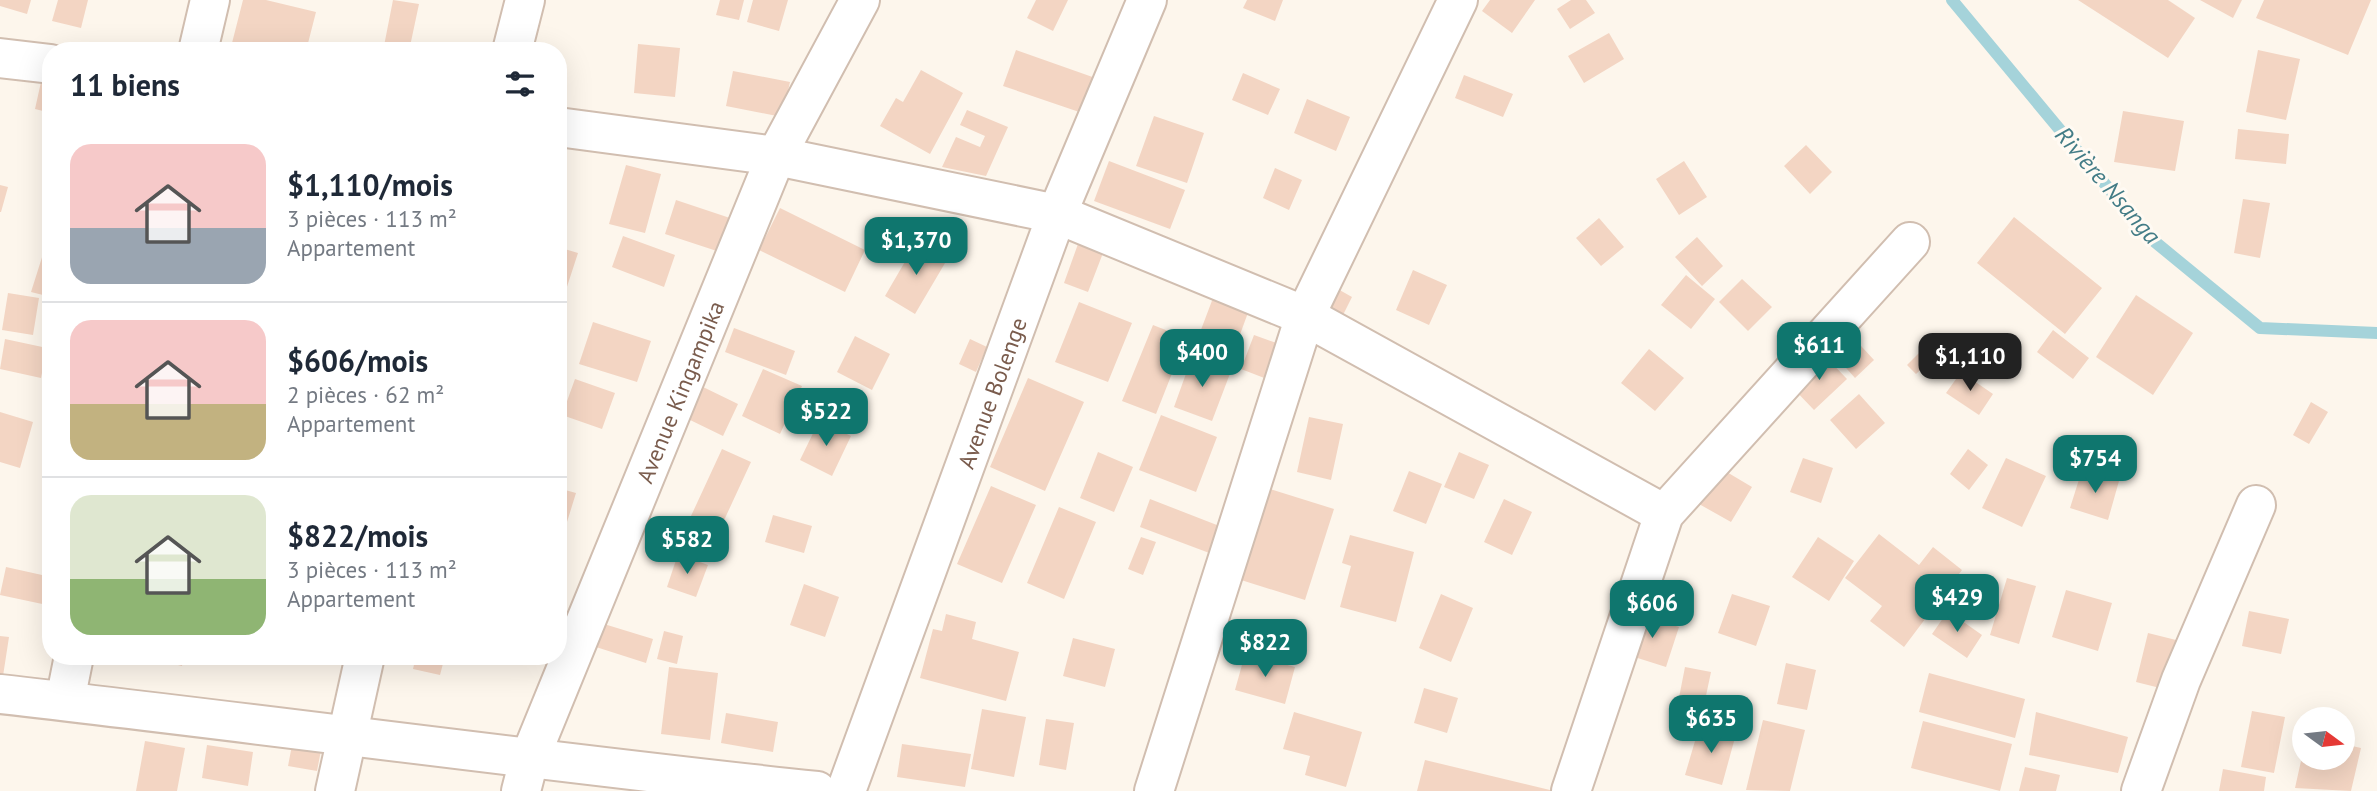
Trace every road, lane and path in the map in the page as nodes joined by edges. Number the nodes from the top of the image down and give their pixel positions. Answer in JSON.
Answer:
{"nodes":[{"id":1,"x":210,"y":0,"type":"edge"},
{"id":2,"x":525,"y":0,"type":"edge"},
{"id":3,"x":860,"y":0,"type":"edge"},
{"id":4,"x":1147,"y":0,"type":"edge"},
{"id":5,"x":1458,"y":0,"type":"edge"},
{"id":6,"x":200,"y":42,"type":"edge"},
{"id":7,"x":514,"y":42,"type":"edge"},
{"id":8,"x":0,"y":58,"type":"edge"},
{"id":9,"x":42,"y":63,"type":"edge"},
{"id":10,"x":567,"y":128,"type":"edge"},
{"id":11,"x":776,"y":156,"type":"junction"},
{"id":12,"x":1057,"y":214,"type":"junction"},
{"id":13,"x":1910,"y":242,"type":"dead end"},
{"id":14,"x":1305,"y":316,"type":"junction"},
{"id":15,"x":2256,"y":505,"type":"dead end"},
{"id":16,"x":1664,"y":514,"type":"junction"},
{"id":17,"x":72,"y":665,"type":"edge"},
{"id":18,"x":363,"y":665,"type":"edge"},
{"id":19,"x":0,"y":694,"type":"edge"},
{"id":20,"x":65,"y":701,"type":"junction"},
{"id":21,"x":346,"y":734,"type":"junction"},
{"id":22,"x":525,"y":776,"type":"edge"},
{"id":23,"x":335,"y":791,"type":"edge"},
{"id":24,"x":817,"y":791,"type":"edge"},
{"id":25,"x":846,"y":791,"type":"edge"},
{"id":26,"x":1154,"y":791,"type":"edge"},
{"id":27,"x":1571,"y":791,"type":"edge"},
{"id":28,"x":2141,"y":791,"type":"edge"}],
"edges":[{"from":1,"to":6,"type":"street"},
{"from":2,"to":7,"type":"street"},
{"from":3,"to":11,"type":"street","name":"Avenue Kingampika"},
{"from":4,"to":12,"type":"street","name":"Avenue Bolenge"},
{"from":5,"to":14,"type":"street"},
{"from":8,"to":9,"type":"street"},
{"from":10,"to":11,"type":"street"},
{"from":11,"to":12,"type":"street"},
{"from":11,"to":22,"type":"street","name":"Avenue Kingampika"},
{"from":12,"to":14,"type":"street"},
{"from":12,"to":25,"type":"street","name":"Avenue Bolenge"},
{"from":13,"to":16,"type":"street"},
{"from":14,"to":16,"type":"street"},
{"from":14,"to":26,"type":"street"},
{"from":15,"to":28,"type":"street"},
{"from":16,"to":27,"type":"street"},
{"from":17,"to":20,"type":"street"},
{"from":18,"to":21,"type":"street"},
{"from":19,"to":20,"type":"street"},
{"from":20,"to":21,"type":"street"},
{"from":21,"to":22,"type":"street"},
{"from":21,"to":23,"type":"street"},
{"from":22,"to":24,"type":"street"}]}
